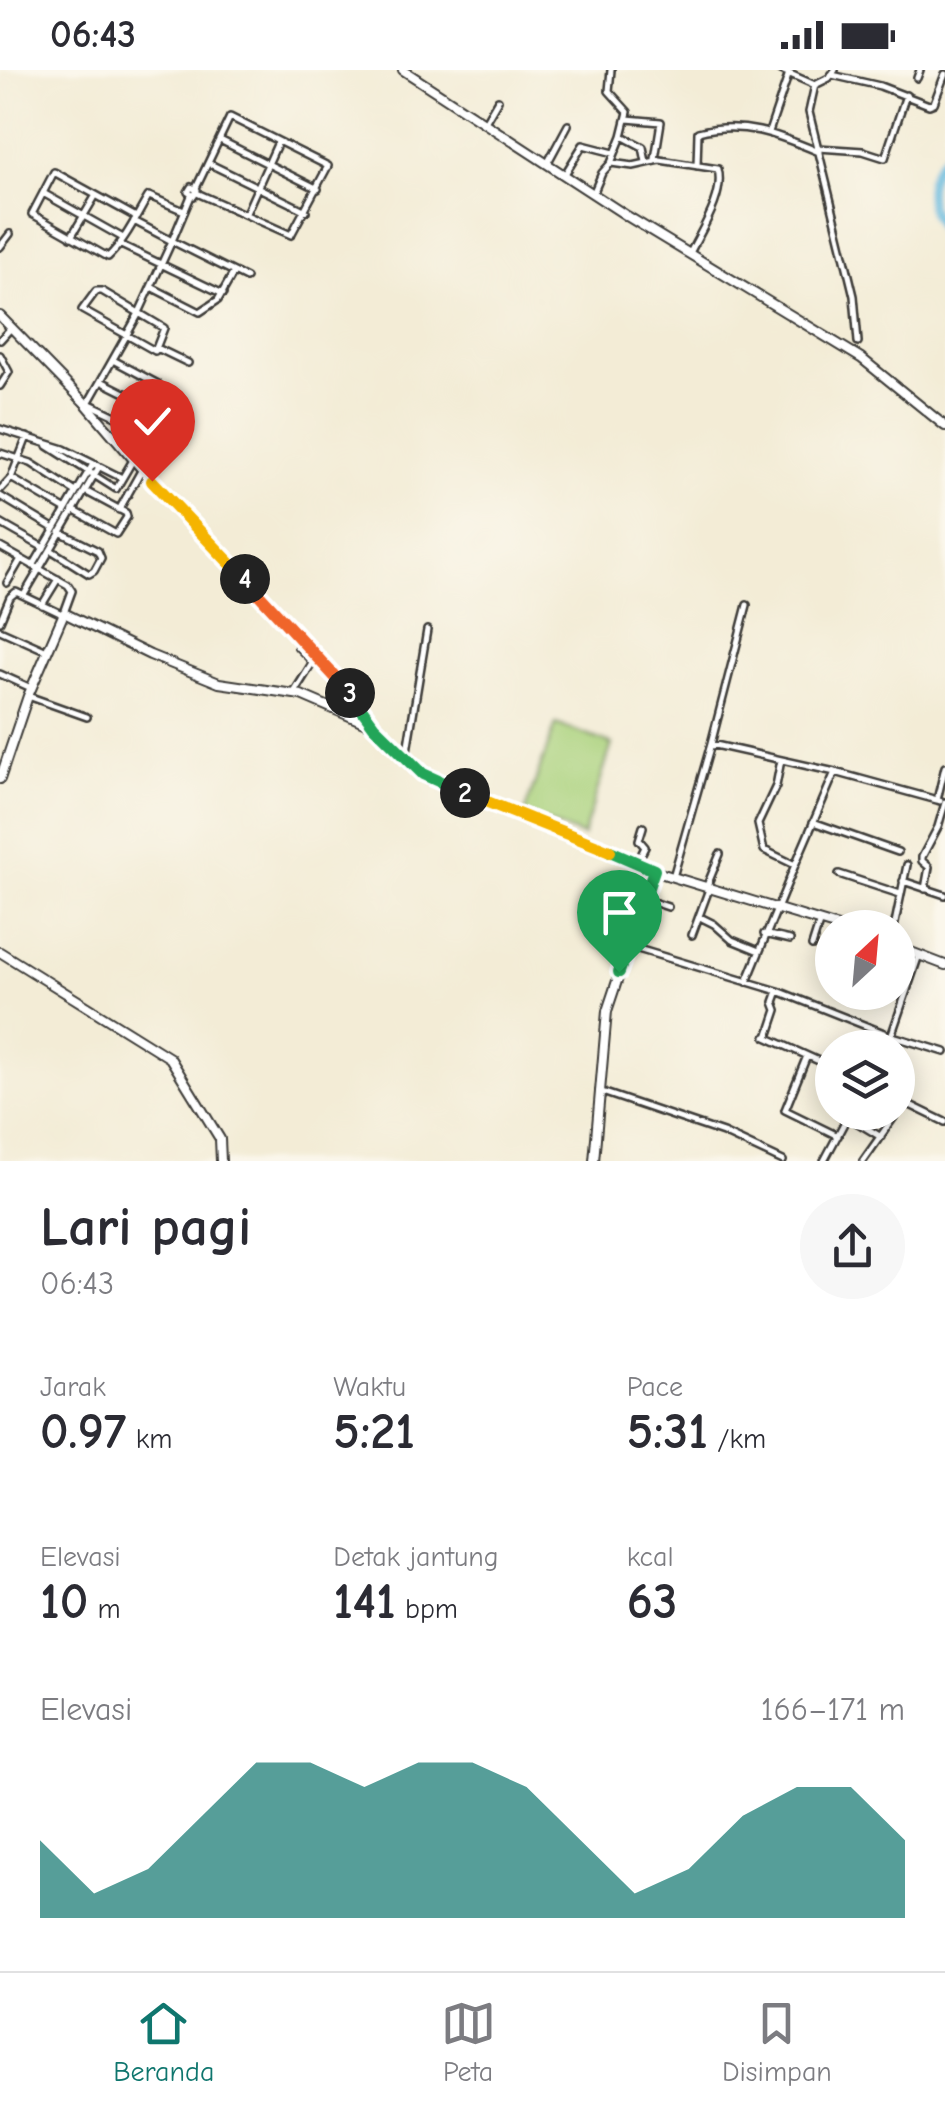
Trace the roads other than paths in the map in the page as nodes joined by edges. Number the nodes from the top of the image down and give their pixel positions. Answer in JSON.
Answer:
{"nodes":[{"id":1,"x":403,"y":70,"type":"edge"},
{"id":2,"x":611,"y":70,"type":"edge"},
{"id":3,"x":920,"y":70,"type":"edge"},
{"id":4,"x":785,"y":72,"type":"edge"},
{"id":5,"x":833,"y":72,"type":"edge"},
{"id":6,"x":945,"y":74,"type":"edge"},
{"id":7,"x":918,"y":78,"type":"dead end"},
{"id":8,"x":815,"y":85,"type":"junction"},
{"id":9,"x":906,"y":94,"type":"junction"},
{"id":10,"x":498,"y":100,"type":"dead end"},
{"id":11,"x":628,"y":119,"type":"junction"},
{"id":12,"x":484,"y":124,"type":"junction"},
{"id":13,"x":568,"y":125,"type":"dead end"},
{"id":14,"x":769,"y":132,"type":"junction"},
{"id":15,"x":622,"y":136,"type":"junction"},
{"id":16,"x":220,"y":140,"type":"junction"},
{"id":17,"x":278,"y":142,"type":"junction"},
{"id":18,"x":818,"y":150,"type":"junction"},
{"id":19,"x":614,"y":154,"type":"junction"},
{"id":20,"x":655,"y":160,"type":"junction"},
{"id":21,"x":646,"y":162,"type":"junction"},
{"id":22,"x":610,"y":163,"type":"junction"},
{"id":23,"x":210,"y":164,"type":"junction"},
{"id":24,"x":547,"y":164,"type":"junction"},
{"id":25,"x":268,"y":165,"type":"junction"},
{"id":26,"x":697,"y":166,"type":"junction"},
{"id":27,"x":564,"y":175,"type":"junction"},
{"id":28,"x":259,"y":187,"type":"junction"},
{"id":29,"x":318,"y":189,"type":"junction"},
{"id":30,"x":195,"y":192,"type":"junction"},
{"id":31,"x":43,"y":193,"type":"junction"},
{"id":32,"x":593,"y":194,"type":"junction"},
{"id":33,"x":96,"y":195,"type":"junction"},
{"id":34,"x":184,"y":211,"type":"junction"},
{"id":35,"x":306,"y":211,"type":"junction"},
{"id":36,"x":246,"y":214,"type":"junction"},
{"id":37,"x":84,"y":216,"type":"junction"},
{"id":38,"x":135,"y":219,"type":"junction"},
{"id":39,"x":10,"y":234,"type":"dead end"},
{"id":40,"x":71,"y":238,"type":"junction"},
{"id":41,"x":121,"y":241,"type":"junction"},
{"id":42,"x":172,"y":242,"type":"junction"},
{"id":43,"x":0,"y":246,"type":"edge"},
{"id":44,"x":689,"y":254,"type":"junction"},
{"id":45,"x":163,"y":264,"type":"junction"},
{"id":46,"x":234,"y":272,"type":"junction"},
{"id":47,"x":246,"y":278,"type":"dead end"},
{"id":48,"x":152,"y":287,"type":"junction"},
{"id":49,"x":223,"y":294,"type":"junction"},
{"id":50,"x":138,"y":315,"type":"junction"},
{"id":51,"x":0,"y":316,"type":"edge"},
{"id":52,"x":11,"y":328,"type":"junction"},
{"id":53,"x":126,"y":336,"type":"junction"},
{"id":54,"x":0,"y":340,"type":"edge"},
{"id":55,"x":858,"y":342,"type":"junction"},
{"id":56,"x":157,"y":348,"type":"junction"},
{"id":57,"x":850,"y":350,"type":"junction"},
{"id":58,"x":0,"y":354,"type":"edge"},
{"id":59,"x":861,"y":358,"type":"junction"},
{"id":60,"x":112,"y":360,"type":"junction"},
{"id":61,"x":188,"y":363,"type":"dead end"},
{"id":62,"x":101,"y":380,"type":"junction"},
{"id":63,"x":0,"y":386,"type":"edge"},
{"id":64,"x":87,"y":404,"type":"junction"},
{"id":65,"x":149,"y":405,"type":"junction"},
{"id":66,"x":945,"y":426,"type":"edge"},
{"id":67,"x":0,"y":429,"type":"edge"},
{"id":68,"x":27,"y":438,"type":"junction"},
{"id":69,"x":45,"y":444,"type":"junction"},
{"id":70,"x":0,"y":453,"type":"edge"},
{"id":71,"x":18,"y":458,"type":"junction"},
{"id":72,"x":135,"y":458,"type":"junction"},
{"id":73,"x":96,"y":465,"type":"junction"},
{"id":74,"x":142,"y":469,"type":"junction"},
{"id":75,"x":91,"y":474,"type":"junction"},
{"id":76,"x":122,"y":478,"type":"junction"},
{"id":77,"x":5,"y":480,"type":"edge"},
{"id":78,"x":85,"y":490,"type":"junction"},
{"id":79,"x":76,"y":492,"type":"junction"},
{"id":80,"x":0,"y":493,"type":"edge"},
{"id":81,"x":70,"y":510,"type":"junction"},
{"id":82,"x":119,"y":510,"type":"junction"},
{"id":83,"x":0,"y":523,"type":"edge"},
{"id":84,"x":58,"y":530,"type":"junction"},
{"id":85,"x":47,"y":549,"type":"junction"},
{"id":86,"x":1,"y":550,"type":"edge"},
{"id":87,"x":22,"y":559,"type":"junction"},
{"id":88,"x":36,"y":567,"type":"junction"},
{"id":89,"x":58,"y":579,"type":"junction"},
{"id":90,"x":7,"y":583,"type":"dead end"},
{"id":91,"x":24,"y":595,"type":"junction"},
{"id":92,"x":747,"y":604,"type":"dead end"},
{"id":93,"x":42,"y":605,"type":"junction"},
{"id":94,"x":63,"y":614,"type":"junction"},
{"id":95,"x":0,"y":621,"type":"edge"},
{"id":96,"x":0,"y":630,"type":"edge"},
{"id":97,"x":427,"y":630,"type":"dead end"},
{"id":98,"x":302,"y":642,"type":"junction"},
{"id":99,"x":46,"y":651,"type":"junction"},
{"id":100,"x":0,"y":674,"type":"edge"},
{"id":101,"x":30,"y":692,"type":"junction"},
{"id":102,"x":293,"y":694,"type":"junction"},
{"id":103,"x":87,"y":717,"type":"dead end"},
{"id":104,"x":374,"y":726,"type":"junction"},
{"id":105,"x":711,"y":744,"type":"junction"},
{"id":106,"x":406,"y":757,"type":"junction"},
{"id":107,"x":781,"y":760,"type":"junction"},
{"id":108,"x":945,"y":767,"type":"edge"},
{"id":109,"x":835,"y":772,"type":"junction"},
{"id":110,"x":1,"y":773,"type":"edge"},
{"id":111,"x":942,"y":802,"type":"edge"},
{"id":112,"x":813,"y":822,"type":"junction"},
{"id":113,"x":643,"y":826,"type":"dead end"},
{"id":114,"x":936,"y":830,"type":"junction"},
{"id":115,"x":945,"y":834,"type":"edge"},
{"id":116,"x":898,"y":852,"type":"dead end"},
{"id":117,"x":720,"y":854,"type":"dead end"},
{"id":118,"x":794,"y":865,"type":"junction"},
{"id":119,"x":908,"y":865,"type":"dead end"},
{"id":120,"x":645,"y":866,"type":"junction"},
{"id":121,"x":839,"y":874,"type":"dead end"},
{"id":122,"x":673,"y":877,"type":"junction"},
{"id":123,"x":903,"y":881,"type":"junction"},
{"id":124,"x":707,"y":889,"type":"junction"},
{"id":125,"x":925,"y":889,"type":"junction"},
{"id":126,"x":900,"y":894,"type":"junction"},
{"id":127,"x":945,"y":894,"type":"edge"},
{"id":128,"x":644,"y":899,"type":"junction"},
{"id":129,"x":668,"y":907,"type":"dead end"},
{"id":130,"x":777,"y":908,"type":"junction"},
{"id":131,"x":897,"y":910,"type":"edge"},
{"id":132,"x":700,"y":917,"type":"junction"},
{"id":133,"x":815,"y":919,"type":"edge"},
{"id":134,"x":764,"y":934,"type":"junction"},
{"id":135,"x":692,"y":935,"type":"dead end"},
{"id":136,"x":815,"y":937,"type":"edge"},
{"id":137,"x":790,"y":940,"type":"dead end"},
{"id":138,"x":628,"y":946,"type":"junction"},
{"id":139,"x":812,"y":946,"type":"dead end"},
{"id":140,"x":759,"y":950,"type":"junction"},
{"id":141,"x":0,"y":952,"type":"edge"},
{"id":142,"x":915,"y":952,"type":"edge"},
{"id":143,"x":919,"y":954,"type":"junction"},
{"id":144,"x":945,"y":965,"type":"edge"},
{"id":145,"x":747,"y":982,"type":"junction"},
{"id":146,"x":778,"y":991,"type":"junction"},
{"id":147,"x":877,"y":1030,"type":"edge"},
{"id":148,"x":894,"y":1030,"type":"edge"},
{"id":149,"x":915,"y":1043,"type":"edge"},
{"id":150,"x":945,"y":1052,"type":"edge"},
{"id":151,"x":807,"y":1056,"type":"junction"},
{"id":152,"x":815,"y":1060,"type":"edge"},
{"id":153,"x":599,"y":1091,"type":"junction"},
{"id":154,"x":915,"y":1107,"type":"edge"},
{"id":155,"x":945,"y":1122,"type":"edge"},
{"id":156,"x":841,"y":1130,"type":"edge"},
{"id":157,"x":871,"y":1130,"type":"edge"},
{"id":158,"x":886,"y":1130,"type":"edge"},
{"id":159,"x":838,"y":1136,"type":"junction"},
{"id":160,"x":881,"y":1137,"type":"junction"},
{"id":161,"x":221,"y":1161,"type":"edge"},
{"id":162,"x":594,"y":1161,"type":"edge"},
{"id":163,"x":783,"y":1161,"type":"edge"},
{"id":164,"x":824,"y":1161,"type":"edge"},
{"id":165,"x":864,"y":1161,"type":"edge"}],
"edges":[{"from":1,"to":12,"type":"street"},
{"from":2,"to":11,"type":"street"},
{"from":3,"to":7,"type":"street"},
{"from":4,"to":8,"type":"street"},
{"from":4,"to":14,"type":"street"},
{"from":5,"to":8,"type":"street"},
{"from":5,"to":9,"type":"street"},
{"from":6,"to":9,"type":"street"},
{"from":8,"to":18,"type":"street"},
{"from":9,"to":18,"type":"street"},
{"from":10,"to":12,"type":"street"},
{"from":11,"to":15,"type":"street"},
{"from":11,"to":20,"type":"street"},
{"from":12,"to":24,"type":"street"},
{"from":13,"to":24,"type":"street"},
{"from":14,"to":18,"type":"street"},
{"from":14,"to":26,"type":"street"},
{"from":15,"to":19,"type":"street"},
{"from":15,"to":21,"type":"street"},
{"from":16,"to":17,"type":"street"},
{"from":16,"to":23,"type":"street"},
{"from":16,"to":25,"type":"street"},
{"from":17,"to":25,"type":"street"},
{"from":17,"to":29,"type":"street"},
{"from":18,"to":55,"type":"street"},
{"from":19,"to":22,"type":"street"},
{"from":19,"to":27,"type":"street"},
{"from":20,"to":21,"type":"street"},
{"from":20,"to":26,"type":"street"},
{"from":21,"to":22,"type":"street"},
{"from":22,"to":32,"type":"street"},
{"from":23,"to":28,"type":"street"},
{"from":23,"to":30,"type":"street"},
{"from":24,"to":27,"type":"street"},
{"from":25,"to":28,"type":"street"},
{"from":25,"to":29,"type":"street"},
{"from":26,"to":44,"type":"street"},
{"from":27,"to":32,"type":"street"},
{"from":28,"to":35,"type":"street"},
{"from":28,"to":36,"type":"street"},
{"from":29,"to":35,"type":"street"},
{"from":30,"to":34,"type":"street"},
{"from":30,"to":36,"type":"street"},
{"from":31,"to":33,"type":"street"},
{"from":31,"to":37,"type":"street"},
{"from":31,"to":40,"type":"street"},
{"from":32,"to":44,"type":"street"},
{"from":33,"to":37,"type":"street"},
{"from":33,"to":38,"type":"street"},
{"from":34,"to":38,"type":"street"},
{"from":34,"to":42,"type":"street"},
{"from":35,"to":36,"type":"street"},
{"from":37,"to":40,"type":"street"},
{"from":37,"to":41,"type":"street"},
{"from":38,"to":41,"type":"street"},
{"from":38,"to":42,"type":"street"},
{"from":39,"to":43,"type":"street"},
{"from":40,"to":41,"type":"street"},
{"from":41,"to":45,"type":"street"},
{"from":42,"to":45,"type":"street"},
{"from":42,"to":46,"type":"street"},
{"from":44,"to":57,"type":"street"},
{"from":45,"to":48,"type":"street"},
{"from":45,"to":49,"type":"street"},
{"from":46,"to":47,"type":"street"},
{"from":46,"to":49,"type":"street"},
{"from":48,"to":49,"type":"street"},
{"from":48,"to":50,"type":"street"},
{"from":50,"to":53,"type":"street"},
{"from":50,"to":53,"type":"street"},
{"from":50,"to":56,"type":"street"},
{"from":51,"to":52,"type":"street"},
{"from":52,"to":54,"type":"street"},
{"from":52,"to":64,"type":"street"},
{"from":53,"to":56,"type":"street"},
{"from":53,"to":60,"type":"street"},
{"from":55,"to":57,"type":"street"},
{"from":55,"to":59,"type":"street"},
{"from":56,"to":61,"type":"street"},
{"from":57,"to":59,"type":"street"},
{"from":58,"to":63,"type":"street"},
{"from":59,"to":66,"type":"street"},
{"from":60,"to":62,"type":"street"},
{"from":60,"to":65,"type":"street"},
{"from":62,"to":64,"type":"street"},
{"from":62,"to":65,"type":"street"},
{"from":64,"to":65,"type":"street"},
{"from":64,"to":72,"type":"street"},
{"from":67,"to":68,"type":"street"},
{"from":68,"to":69,"type":"street"},
{"from":68,"to":71,"type":"street"},
{"from":69,"to":73,"type":"street"},
{"from":69,"to":75,"type":"street"},
{"from":70,"to":71,"type":"street"},
{"from":71,"to":77,"type":"street"},
{"from":71,"to":79,"type":"street"},
{"from":72,"to":74,"type":"street"},
{"from":72,"to":76,"type":"street"},
{"from":73,"to":75,"type":"street"},
{"from":73,"to":76,"type":"street"},
{"from":74,"to":82,"type":"street"},
{"from":74,"to":98,"type":"street"},
{"from":75,"to":76,"type":"street"},
{"from":75,"to":78,"type":"street"},
{"from":75,"to":79,"type":"street"},
{"from":77,"to":80,"type":"street"},
{"from":77,"to":81,"type":"street"},
{"from":78,"to":81,"type":"street"},
{"from":78,"to":82,"type":"street"},
{"from":79,"to":81,"type":"street"},
{"from":80,"to":84,"type":"street"},
{"from":81,"to":82,"type":"street"},
{"from":81,"to":84,"type":"street"},
{"from":83,"to":85,"type":"street"},
{"from":84,"to":85,"type":"street"},
{"from":84,"to":85,"type":"street"},
{"from":85,"to":88,"type":"street"},
{"from":86,"to":87,"type":"street"},
{"from":87,"to":88,"type":"street"},
{"from":87,"to":90,"type":"street"},
{"from":88,"to":89,"type":"street"},
{"from":88,"to":91,"type":"street"},
{"from":89,"to":93,"type":"street"},
{"from":89,"to":94,"type":"street"},
{"from":91,"to":93,"type":"street"},
{"from":91,"to":95,"type":"street"},
{"from":92,"to":105,"type":"street"},
{"from":93,"to":94,"type":"street"},
{"from":94,"to":99,"type":"street"},
{"from":94,"to":102,"type":"street"},
{"from":96,"to":99,"type":"street"},
{"from":97,"to":106,"type":"street"},
{"from":98,"to":102,"type":"street"},
{"from":98,"to":104,"type":"street"},
{"from":99,"to":101,"type":"street"},
{"from":100,"to":101,"type":"street"},
{"from":101,"to":103,"type":"street"},
{"from":101,"to":110,"type":"street"},
{"from":102,"to":104,"type":"street"},
{"from":104,"to":106,"type":"street"},
{"from":105,"to":107,"type":"street"},
{"from":105,"to":122,"type":"street"},
{"from":106,"to":120,"type":"street"},
{"from":107,"to":109,"type":"street"},
{"from":107,"to":118,"type":"street"},
{"from":108,"to":111,"type":"street"},
{"from":109,"to":111,"type":"street"},
{"from":109,"to":112,"type":"street"},
{"from":111,"to":114,"type":"street"},
{"from":112,"to":116,"type":"street"},
{"from":112,"to":118,"type":"street"},
{"from":113,"to":120,"type":"street"},
{"from":114,"to":115,"type":"street"},
{"from":114,"to":125,"type":"street"},
{"from":117,"to":124,"type":"street"},
{"from":118,"to":130,"type":"street"},
{"from":119,"to":123,"type":"street"},
{"from":120,"to":122,"type":"street"},
{"from":120,"to":128,"type":"street"},
{"from":121,"to":126,"type":"street"},
{"from":122,"to":124,"type":"street"},
{"from":123,"to":125,"type":"street"},
{"from":123,"to":126,"type":"street"},
{"from":124,"to":130,"type":"street"},
{"from":124,"to":132,"type":"street"},
{"from":125,"to":127,"type":"street"},
{"from":126,"to":131,"type":"street"},
{"from":128,"to":129,"type":"street"},
{"from":128,"to":138,"type":"street"},
{"from":130,"to":133,"type":"street"},
{"from":130,"to":134,"type":"street"},
{"from":132,"to":135,"type":"street"},
{"from":132,"to":140,"type":"street"},
{"from":134,"to":137,"type":"street"},
{"from":134,"to":140,"type":"street"},
{"from":136,"to":139,"type":"street"},
{"from":138,"to":145,"type":"street"},
{"from":138,"to":153,"type":"street"},
{"from":140,"to":145,"type":"street"},
{"from":141,"to":161,"type":"street"},
{"from":142,"to":143,"type":"street"},
{"from":143,"to":144,"type":"street"},
{"from":143,"to":148,"type":"street"},
{"from":145,"to":146,"type":"street"},
{"from":146,"to":147,"type":"street"},
{"from":146,"to":151,"type":"street"},
{"from":149,"to":150,"type":"street"},
{"from":151,"to":152,"type":"street"},
{"from":151,"to":159,"type":"street"},
{"from":153,"to":162,"type":"street"},
{"from":153,"to":163,"type":"street"},
{"from":154,"to":155,"type":"street"},
{"from":156,"to":159,"type":"street"},
{"from":157,"to":160,"type":"street"},
{"from":158,"to":160,"type":"street"},
{"from":159,"to":164,"type":"street"},
{"from":160,"to":165,"type":"street"}]}
